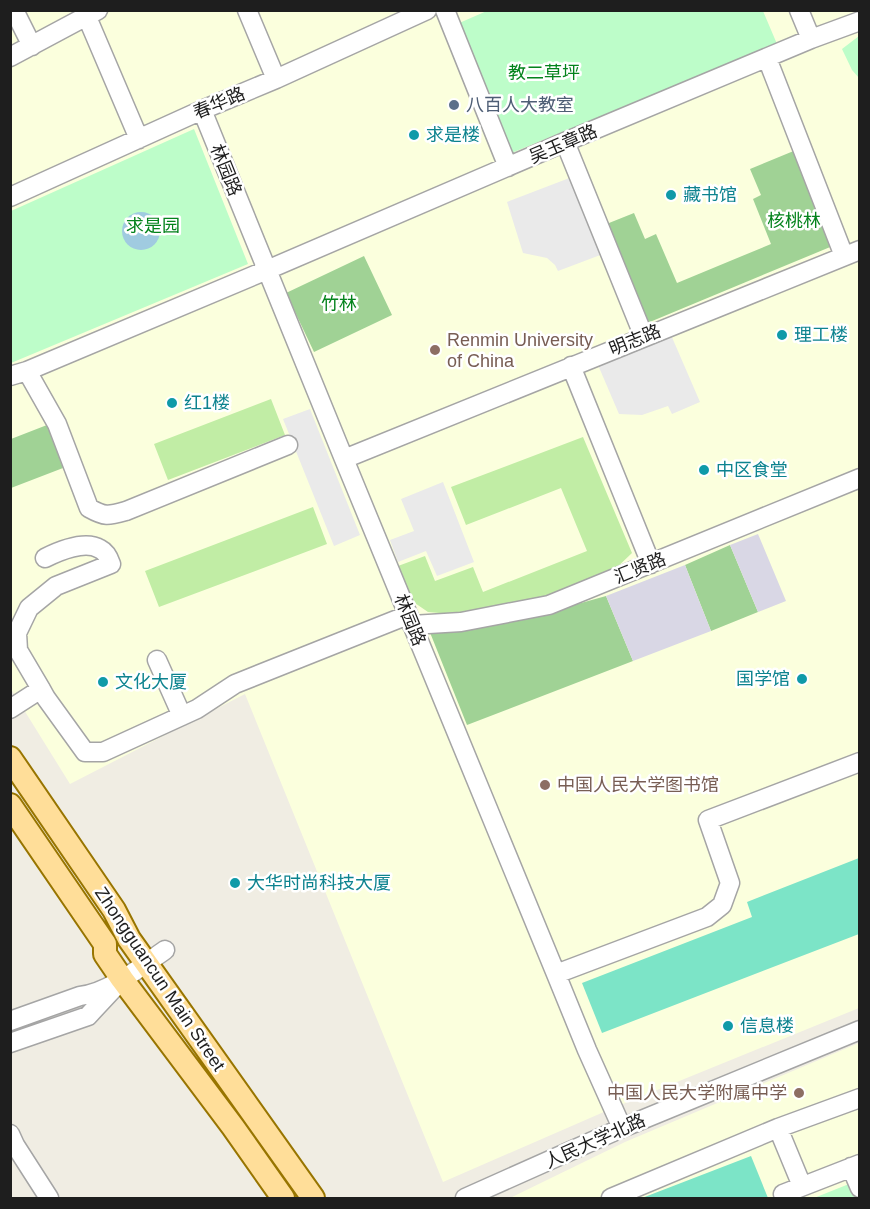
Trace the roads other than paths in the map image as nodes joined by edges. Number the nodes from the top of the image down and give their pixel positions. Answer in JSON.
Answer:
{"nodes":[{"id":1,"x":14,"y":10,"type":"edge"},
{"id":2,"x":247,"y":10,"type":"edge"},
{"id":3,"x":427,"y":10,"type":"edge"},
{"id":4,"x":444,"y":10,"type":"edge"},
{"id":5,"x":799,"y":10,"type":"edge"},
{"id":6,"x":92,"y":14,"type":"edge"},
{"id":7,"x":860,"y":21,"type":"edge"},
{"id":8,"x":810,"y":39,"type":"junction"},
{"id":9,"x":32,"y":46,"type":"junction"},
{"id":10,"x":10,"y":57,"type":"edge"},
{"id":11,"x":766,"y":58,"type":"junction"},
{"id":12,"x":276,"y":79,"type":"junction"},
{"id":13,"x":202,"y":110,"type":"junction"},
{"id":14,"x":139,"y":139,"type":"junction"},
{"id":15,"x":565,"y":142,"type":"junction"},
{"id":16,"x":508,"y":167,"type":"junction"},
{"id":17,"x":10,"y":197,"type":"edge"},
{"id":18,"x":852,"y":253,"type":"edge"},
{"id":19,"x":267,"y":270,"type":"junction"},
{"id":20,"x":644,"y":337,"type":"junction"},
{"id":21,"x":571,"y":366,"type":"junction"},
{"id":22,"x":19,"y":373,"type":"edge"},
{"id":23,"x":288,"y":445,"type":"dead end"},
{"id":24,"x":344,"y":459,"type":"junction"},
{"id":25,"x":860,"y":478,"type":"edge"},
{"id":26,"x":45,"y":558,"type":"dead end"},
{"id":27,"x":651,"y":564,"type":"junction"},
{"id":28,"x":410,"y":620,"type":"junction"},
{"id":29,"x":157,"y":660,"type":"dead end"},
{"id":30,"x":41,"y":689,"type":"junction"},
{"id":31,"x":10,"y":709,"type":"edge"},
{"id":32,"x":182,"y":716,"type":"junction"},
{"id":33,"x":10,"y":758,"type":"edge"},
{"id":34,"x":860,"y":762,"type":"edge"},
{"id":35,"x":10,"y":805,"type":"edge"},
{"id":36,"x":165,"y":950,"type":"dead end"},
{"id":37,"x":146,"y":963,"type":"junction"},
{"id":38,"x":556,"y":974,"type":"junction"},
{"id":39,"x":122,"y":979,"type":"junction"},
{"id":40,"x":10,"y":1021,"type":"edge"},
{"id":41,"x":860,"y":1030,"type":"edge"},
{"id":42,"x":10,"y":1043,"type":"edge"},
{"id":43,"x":860,"y":1098,"type":"edge"},
{"id":44,"x":622,"y":1128,"type":"junction"},
{"id":45,"x":778,"y":1128,"type":"junction"},
{"id":46,"x":10,"y":1134,"type":"edge"},
{"id":47,"x":855,"y":1166,"type":"edge"},
{"id":48,"x":802,"y":1186,"type":"junction"},
{"id":49,"x":860,"y":1188,"type":"edge"},
{"id":50,"x":49,"y":1198,"type":"edge"},
{"id":51,"x":283,"y":1198,"type":"edge"},
{"id":52,"x":313,"y":1198,"type":"edge"},
{"id":53,"x":465,"y":1198,"type":"edge"},
{"id":54,"x":610,"y":1198,"type":"edge"},
{"id":55,"x":785,"y":1198,"type":"edge"}],
"edges":[{"from":1,"to":9,"type":"street"},
{"from":2,"to":12,"type":"street"},
{"from":3,"to":12,"type":"street","name":"春华路"},
{"from":4,"to":16,"type":"street"},
{"from":5,"to":8,"type":"street"},
{"from":6,"to":9,"type":"street"},
{"from":6,"to":14,"type":"street"},
{"from":7,"to":8,"type":"street","name":"吴玉章路"},
{"from":8,"to":11,"type":"street","name":"吴玉章路"},
{"from":9,"to":10,"type":"street"},
{"from":11,"to":15,"type":"street","name":"吴玉章路"},
{"from":11,"to":18,"type":"street"},
{"from":12,"to":13,"type":"street","name":"春华路"},
{"from":13,"to":14,"type":"street","name":"春华路"},
{"from":13,"to":19,"type":"street","name":"林园路"},
{"from":14,"to":17,"type":"street","name":"春华路"},
{"from":15,"to":16,"type":"street","name":"吴玉章路"},
{"from":15,"to":20,"type":"street"},
{"from":16,"to":19,"type":"street","name":"吴玉章路"},
{"from":18,"to":20,"type":"street","name":"明志路"},
{"from":19,"to":22,"type":"street","name":"吴玉章路"},
{"from":19,"to":24,"type":"street","name":"林园路"},
{"from":20,"to":21,"type":"street","name":"明志路"},
{"from":21,"to":24,"type":"street","name":"明志路"},
{"from":21,"to":27,"type":"street"},
{"from":22,"to":23,"type":"street"},
{"from":24,"to":28,"type":"street","name":"林园路"},
{"from":25,"to":27,"type":"street","name":"汇贤路"},
{"from":26,"to":30,"type":"street"},
{"from":27,"to":28,"type":"street","name":"汇贤路"},
{"from":28,"to":32,"type":"street","name":"汇贤路"},
{"from":28,"to":38,"type":"street","name":"林园路"},
{"from":29,"to":32,"type":"street"},
{"from":30,"to":31,"type":"street"},
{"from":30,"to":32,"type":"street","name":"汇贤路"},
{"from":33,"to":37,"type":"main road","name":"Zhongguancun Main Street"},
{"from":34,"to":38,"type":"street"},
{"from":35,"to":39,"type":"main road","name":"Zhongguancun Main Street"},
{"from":36,"to":37,"type":"street"},
{"from":37,"to":39,"type":"street"},
{"from":37,"to":52,"type":"main road","name":"Zhongguancun Main Street"},
{"from":38,"to":44,"type":"street","name":"林园路"},
{"from":39,"to":40,"type":"street"},
{"from":39,"to":42,"type":"street"},
{"from":39,"to":51,"type":"main road","name":"Zhongguancun Main Street"},
{"from":41,"to":44,"type":"street","name":"人民大学北路"},
{"from":43,"to":45,"type":"street"},
{"from":44,"to":53,"type":"street","name":"人民大学北路"},
{"from":45,"to":48,"type":"street"},
{"from":45,"to":54,"type":"street"},
{"from":46,"to":50,"type":"street"},
{"from":47,"to":48,"type":"street"},
{"from":47,"to":49,"type":"street"},
{"from":48,"to":55,"type":"street"}]}
